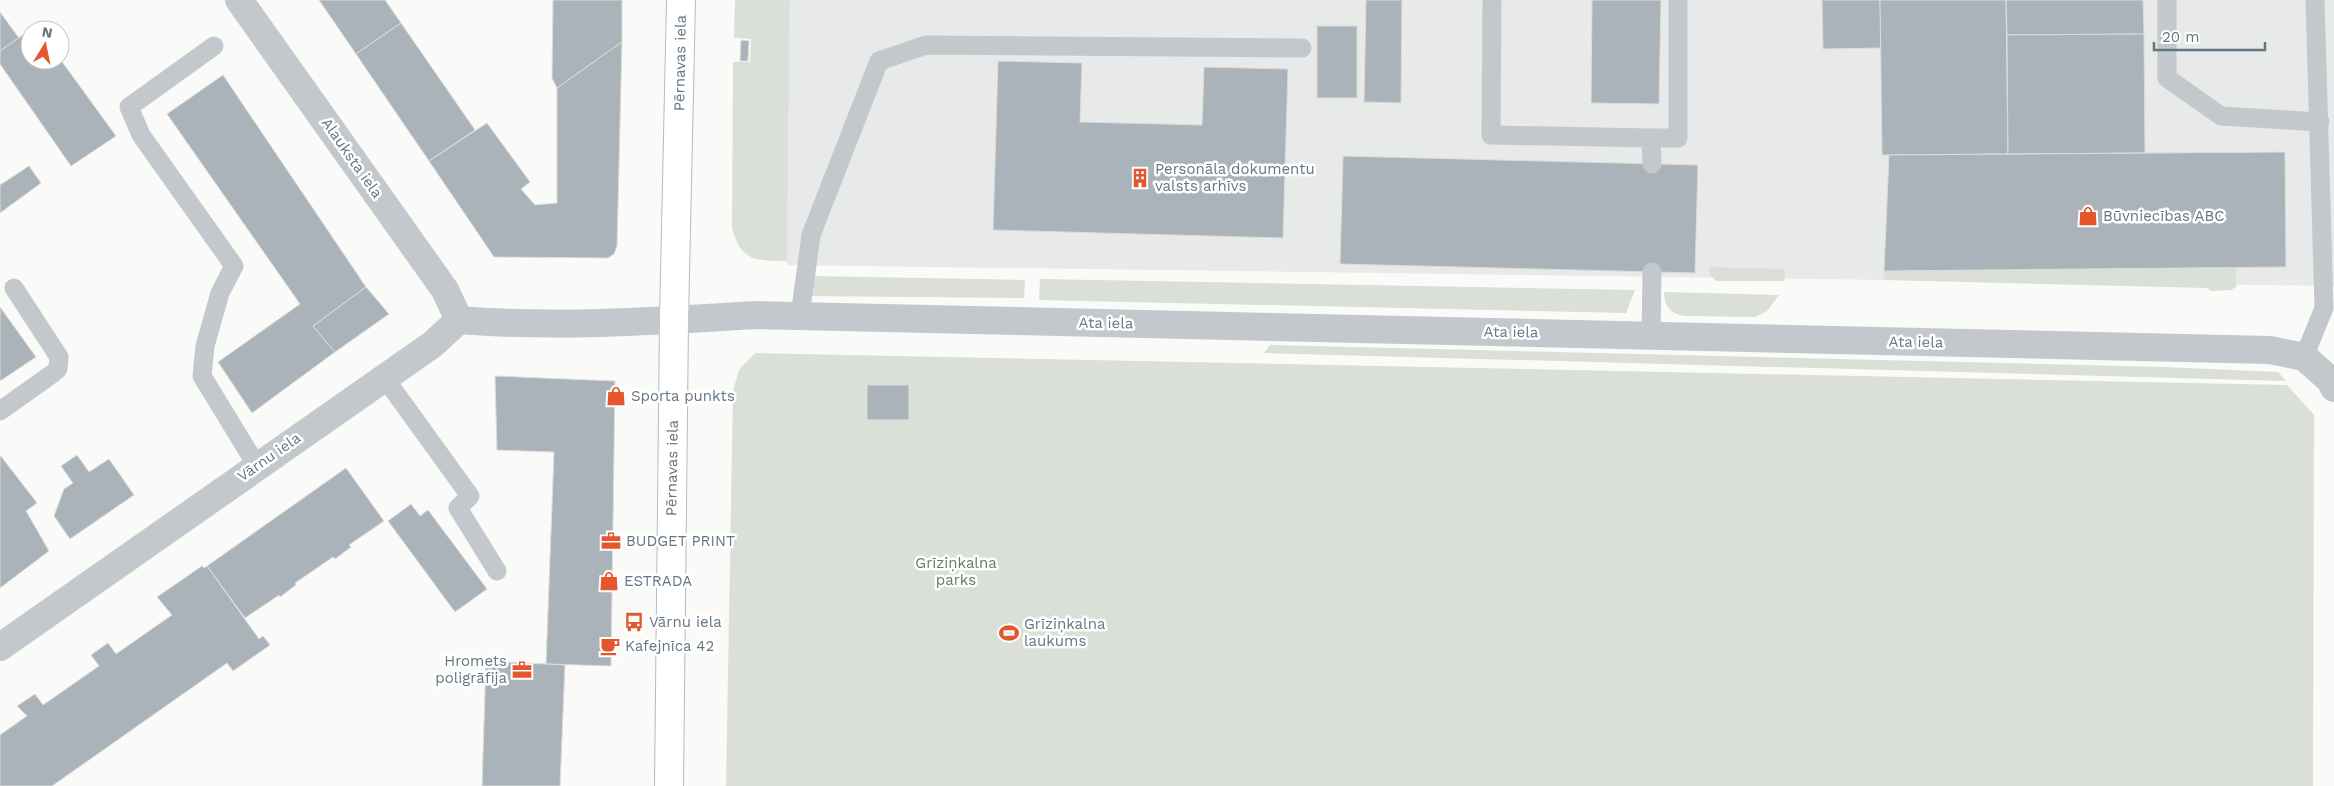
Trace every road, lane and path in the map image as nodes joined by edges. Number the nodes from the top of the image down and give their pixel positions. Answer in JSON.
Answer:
{"nodes":[{"id":1,"x":239,"y":0,"type":"edge"},
{"id":2,"x":681,"y":0,"type":"edge"},
{"id":3,"x":1492,"y":0,"type":"edge"},
{"id":4,"x":1678,"y":0,"type":"edge"},
{"id":5,"x":2167,"y":0,"type":"edge"},
{"id":6,"x":2316,"y":0,"type":"edge"},
{"id":7,"x":214,"y":46,"type":"dead end"},
{"id":8,"x":1302,"y":48,"type":"dead end"},
{"id":9,"x":2320,"y":122,"type":"junction"},
{"id":10,"x":1651,"y":138,"type":"junction"},
{"id":11,"x":1652,"y":164,"type":"dead end"},
{"id":12,"x":2328,"y":178,"type":"edge"},
{"id":13,"x":1652,"y":272,"type":"dead end"},
{"id":14,"x":14,"y":288,"type":"dead end"},
{"id":15,"x":800,"y":316,"type":"junction"},
{"id":16,"x":459,"y":320,"type":"junction"},
{"id":17,"x":674,"y":320,"type":"junction"},
{"id":18,"x":1652,"y":336,"type":"junction"},
{"id":19,"x":2304,"y":357,"type":"junction"},
{"id":20,"x":384,"y":377,"type":"junction"},
{"id":21,"x":2334,"y":388,"type":"edge"},
{"id":22,"x":0,"y":411,"type":"edge"},
{"id":23,"x":257,"y":466,"type":"junction"},
{"id":24,"x":497,"y":571,"type":"dead end"},
{"id":25,"x":0,"y":646,"type":"edge"},
{"id":26,"x":669,"y":786,"type":"edge"}],
"edges":[{"from":1,"to":16,"type":"street","name":"Alauksta iela"},
{"from":2,"to":17,"type":"main road","name":"Pērnavas iela"},
{"from":3,"to":10,"type":"lane"},
{"from":4,"to":10,"type":"lane"},
{"from":5,"to":9,"type":"lane"},
{"from":6,"to":9,"type":"lane"},
{"from":7,"to":23,"type":"lane"},
{"from":8,"to":15,"type":"lane"},
{"from":9,"to":12,"type":"lane"},
{"from":10,"to":11,"type":"lane"},
{"from":12,"to":19,"type":"lane"},
{"from":13,"to":18,"type":"lane"},
{"from":14,"to":22,"type":"lane"},
{"from":15,"to":17,"type":"street","name":"Ata iela"},
{"from":15,"to":18,"type":"street","name":"Ata iela"},
{"from":16,"to":17,"type":"street"},
{"from":16,"to":20,"type":"street","name":"Vārnu iela"},
{"from":17,"to":26,"type":"main road","name":"Pērnavas iela"},
{"from":18,"to":19,"type":"street","name":"Ata iela"},
{"from":19,"to":21,"type":"street","name":"Ata iela"},
{"from":20,"to":23,"type":"street","name":"Vārnu iela"},
{"from":20,"to":24,"type":"lane"},
{"from":23,"to":25,"type":"street","name":"Vārnu iela"}]}
